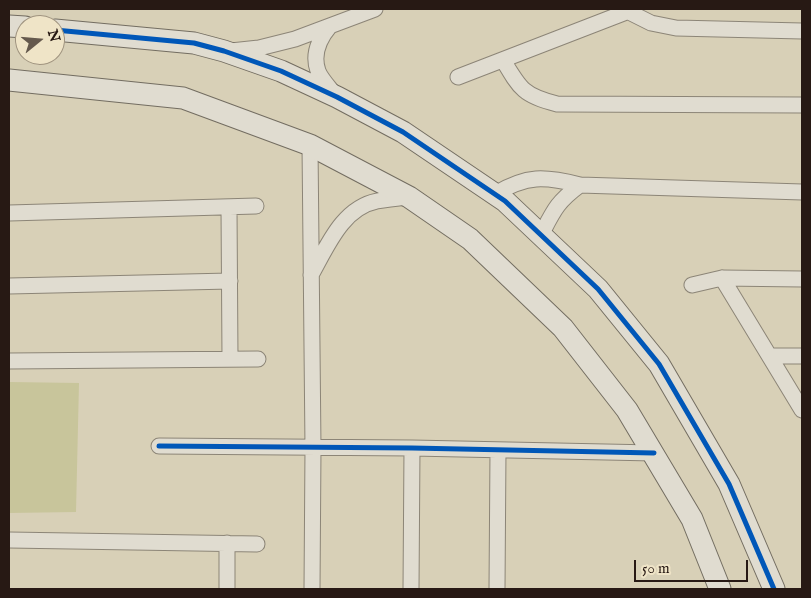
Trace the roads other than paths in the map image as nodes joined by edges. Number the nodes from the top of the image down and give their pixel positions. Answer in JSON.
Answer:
{"nodes":[{"id":1,"x":375,"y":9,"type":"edge"},
{"id":2,"x":631,"y":10,"type":"edge"},
{"id":3,"x":330,"y":26,"type":"junction"},
{"id":4,"x":65,"y":31,"type":"edge"},
{"id":5,"x":802,"y":31,"type":"edge"},
{"id":6,"x":224,"y":51,"type":"junction"},
{"id":7,"x":503,"y":60,"type":"junction"},
{"id":8,"x":458,"y":77,"type":"dead end"},
{"id":9,"x":9,"y":80,"type":"edge"},
{"id":10,"x":336,"y":97,"type":"junction"},
{"id":11,"x":802,"y":105,"type":"edge"},
{"id":12,"x":310,"y":145,"type":"junction"},
{"id":13,"x":580,"y":185,"type":"junction"},
{"id":14,"x":802,"y":192,"type":"edge"},
{"id":15,"x":495,"y":194,"type":"junction"},
{"id":16,"x":408,"y":197,"type":"junction"},
{"id":17,"x":256,"y":206,"type":"dead end"},
{"id":18,"x":229,"y":208,"type":"junction"},
{"id":19,"x":9,"y":213,"type":"edge"},
{"id":20,"x":541,"y":235,"type":"junction"},
{"id":21,"x":310,"y":276,"type":"junction"},
{"id":22,"x":722,"y":278,"type":"junction"},
{"id":23,"x":802,"y":279,"type":"edge"},
{"id":24,"x":230,"y":281,"type":"junction"},
{"id":25,"x":692,"y":285,"type":"dead end"},
{"id":26,"x":9,"y":286,"type":"edge"},
{"id":27,"x":770,"y":356,"type":"junction"},
{"id":28,"x":802,"y":356,"type":"edge"},
{"id":29,"x":230,"y":359,"type":"junction"},
{"id":30,"x":258,"y":359,"type":"dead end"},
{"id":31,"x":9,"y":361,"type":"edge"},
{"id":32,"x":802,"y":410,"type":"edge"},
{"id":33,"x":159,"y":446,"type":"dead end"},
{"id":34,"x":313,"y":448,"type":"junction"},
{"id":35,"x":412,"y":448,"type":"junction"},
{"id":36,"x":498,"y":450,"type":"junction"},
{"id":37,"x":654,"y":453,"type":"junction"},
{"id":38,"x":9,"y":540,"type":"edge"},
{"id":39,"x":227,"y":543,"type":"junction"},
{"id":40,"x":257,"y":544,"type":"dead end"},
{"id":41,"x":227,"y":589,"type":"edge"},
{"id":42,"x":312,"y":589,"type":"edge"},
{"id":43,"x":411,"y":589,"type":"edge"},
{"id":44,"x":497,"y":589,"type":"edge"},
{"id":45,"x":720,"y":589,"type":"edge"},
{"id":46,"x":774,"y":589,"type":"edge"}],
"edges":[{"from":1,"to":3,"type":"street"},
{"from":2,"to":5,"type":"street"},
{"from":2,"to":7,"type":"street"},
{"from":3,"to":6,"type":"street"},
{"from":3,"to":10,"type":"street"},
{"from":4,"to":6,"type":"street"},
{"from":6,"to":10,"type":"street"},
{"from":7,"to":8,"type":"street"},
{"from":7,"to":11,"type":"street"},
{"from":9,"to":12,"type":"street"},
{"from":10,"to":15,"type":"street"},
{"from":12,"to":16,"type":"street"},
{"from":12,"to":21,"type":"street"},
{"from":13,"to":14,"type":"street"},
{"from":13,"to":15,"type":"street"},
{"from":13,"to":20,"type":"street"},
{"from":15,"to":20,"type":"street"},
{"from":16,"to":21,"type":"street"},
{"from":16,"to":37,"type":"street"},
{"from":17,"to":18,"type":"street"},
{"from":18,"to":19,"type":"street"},
{"from":18,"to":24,"type":"street"},
{"from":20,"to":46,"type":"street"},
{"from":21,"to":34,"type":"street"},
{"from":22,"to":23,"type":"street"},
{"from":22,"to":25,"type":"street"},
{"from":22,"to":27,"type":"street"},
{"from":24,"to":26,"type":"street"},
{"from":24,"to":29,"type":"street"},
{"from":27,"to":28,"type":"street"},
{"from":27,"to":32,"type":"street"},
{"from":29,"to":30,"type":"street"},
{"from":29,"to":31,"type":"street"},
{"from":33,"to":34,"type":"street"},
{"from":34,"to":35,"type":"street"},
{"from":34,"to":42,"type":"street"},
{"from":35,"to":36,"type":"street"},
{"from":35,"to":43,"type":"street"},
{"from":36,"to":37,"type":"street"},
{"from":36,"to":44,"type":"street"},
{"from":37,"to":45,"type":"street"},
{"from":38,"to":39,"type":"street"},
{"from":39,"to":40,"type":"street"},
{"from":39,"to":41,"type":"street"}]}
